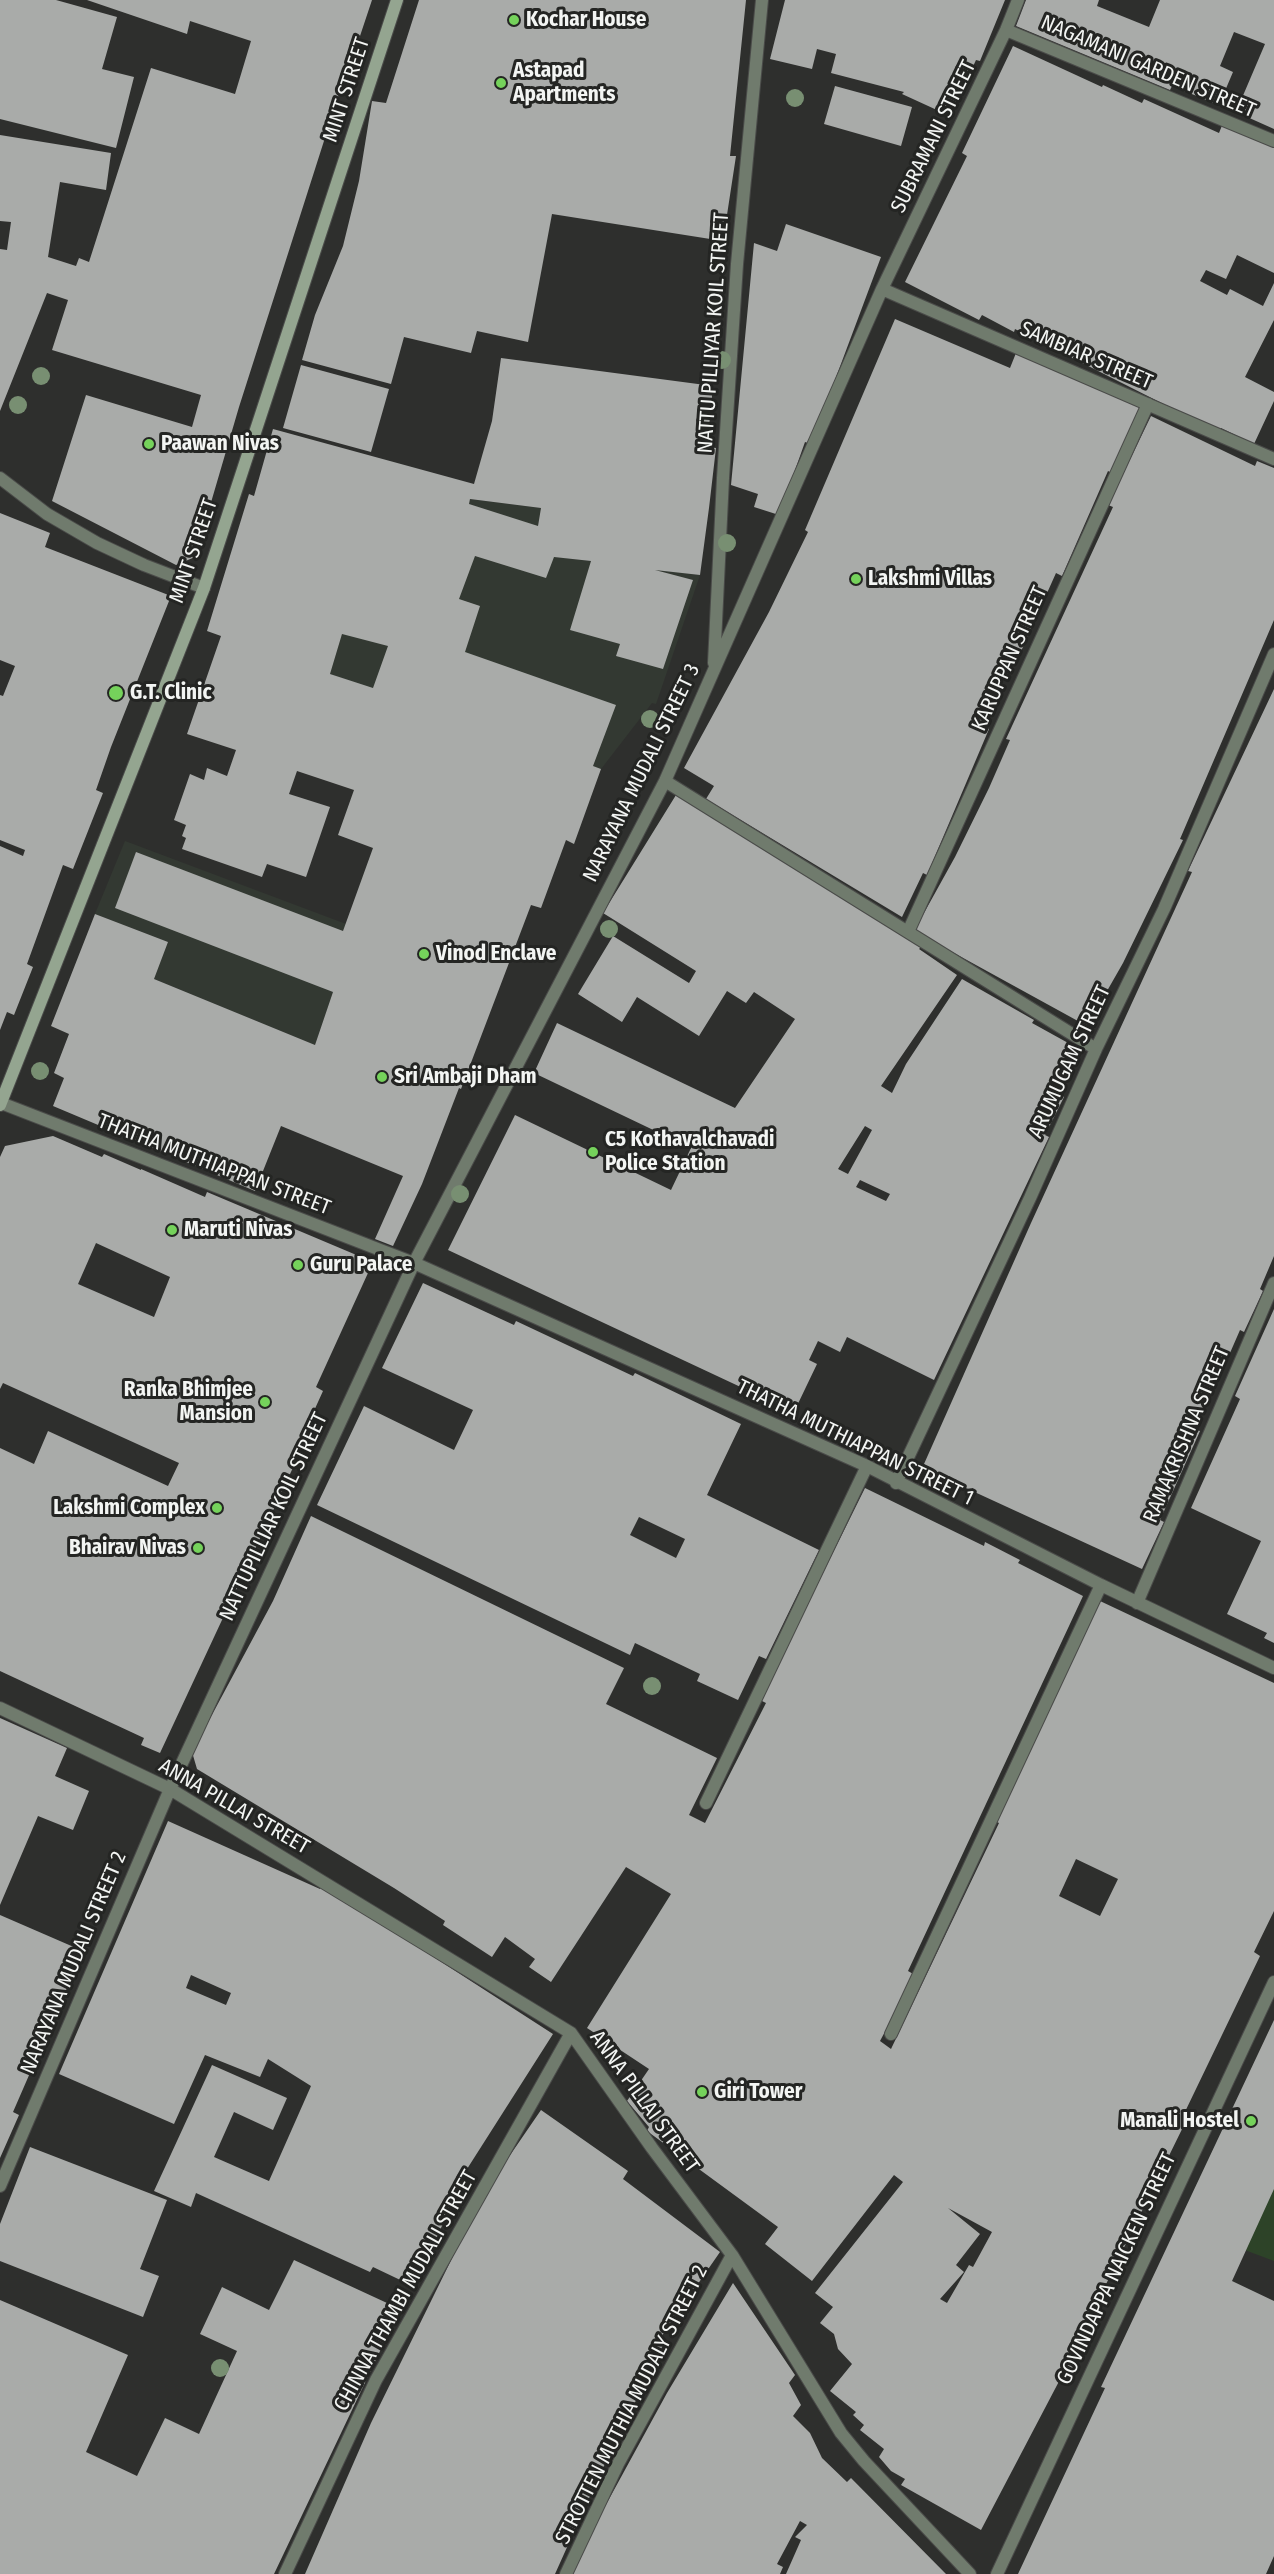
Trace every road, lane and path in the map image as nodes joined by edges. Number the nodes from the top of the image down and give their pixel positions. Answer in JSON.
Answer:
{"nodes":[{"id":1,"x":397,"y":0,"type":"edge"},
{"id":2,"x":762,"y":0,"type":"edge"},
{"id":3,"x":1018,"y":0,"type":"edge"},
{"id":4,"x":1006,"y":30,"type":"junction"},
{"id":5,"x":1274,"y":141,"type":"edge"},
{"id":6,"x":882,"y":289,"type":"junction"},
{"id":7,"x":1148,"y":404,"type":"junction"},
{"id":8,"x":1274,"y":459,"type":"edge"},
{"id":9,"x":0,"y":478,"type":"edge"},
{"id":10,"x":204,"y":588,"type":"junction"},
{"id":11,"x":1274,"y":654,"type":"edge"},
{"id":12,"x":714,"y":670,"type":"junction"},
{"id":13,"x":665,"y":781,"type":"junction"},
{"id":14,"x":908,"y":932,"type":"junction"},
{"id":15,"x":1096,"y":1049,"type":"junction"},
{"id":16,"x":0,"y":1104,"type":"edge"},
{"id":17,"x":414,"y":1263,"type":"junction"},
{"id":18,"x":1274,"y":1283,"type":"edge"},
{"id":19,"x":867,"y":1466,"type":"junction"},
{"id":20,"x":896,"y":1483,"type":"junction"},
{"id":21,"x":1101,"y":1585,"type":"junction"},
{"id":22,"x":1137,"y":1603,"type":"junction"},
{"id":23,"x":1274,"y":1668,"type":"edge"},
{"id":24,"x":0,"y":1708,"type":"edge"},
{"id":25,"x":170,"y":1789,"type":"junction"},
{"id":26,"x":706,"y":1803,"type":"dead end"},
{"id":27,"x":1274,"y":1982,"type":"edge"},
{"id":28,"x":571,"y":2033,"type":"junction"},
{"id":29,"x":891,"y":2034,"type":"dead end"},
{"id":30,"x":0,"y":2186,"type":"edge"},
{"id":31,"x":732,"y":2254,"type":"junction"},
{"id":32,"x":285,"y":2574,"type":"edge"},
{"id":33,"x":566,"y":2574,"type":"edge"},
{"id":34,"x":970,"y":2574,"type":"edge"},
{"id":35,"x":998,"y":2574,"type":"edge"}],
"edges":[{"from":1,"to":10,"type":"street","name":"MINT STREET"},
{"from":2,"to":12,"type":"street","name":"NATTU PILLIYAR KOIL STREET"},
{"from":3,"to":4,"type":"street","name":"SUBRAMANI STREET"},
{"from":4,"to":5,"type":"street","name":"NAGAMANI GARDEN STREET"},
{"from":4,"to":6,"type":"street","name":"SUBRAMANI STREET"},
{"from":6,"to":7,"type":"street","name":"SAMBIAR STREET"},
{"from":6,"to":12,"type":"street","name":"NARAYANA MUDALI STREET 3"},
{"from":7,"to":8,"type":"street","name":"SAMBIAR STREET"},
{"from":7,"to":14,"type":"street","name":"KARUPPAN STREET"},
{"from":9,"to":10,"type":"street"},
{"from":10,"to":16,"type":"street","name":"MINT STREET"},
{"from":11,"to":15,"type":"street","name":"ARUMUGAM STREET"},
{"from":12,"to":13,"type":"street","name":"NARAYANA MUDALI STREET 3"},
{"from":13,"to":14,"type":"street"},
{"from":13,"to":17,"type":"street","name":"NARAYANA MUDALI STREET 3"},
{"from":14,"to":15,"type":"street"},
{"from":15,"to":20,"type":"street","name":"ARUMUGAM STREET"},
{"from":16,"to":17,"type":"street","name":"THATHA MUTHIAPPAN STREET"},
{"from":17,"to":19,"type":"street","name":"THATHA MUTHIAPPAN STREET 1"},
{"from":17,"to":25,"type":"street","name":"NATTUPILLIAR KOIL STREET"},
{"from":18,"to":22,"type":"street","name":"RAMAKRISHNA STREET"},
{"from":19,"to":20,"type":"street","name":"THATHA MUTHIAPPAN STREET 1"},
{"from":19,"to":26,"type":"street"},
{"from":20,"to":21,"type":"street","name":"THATHA MUTHIAPPAN STREET 1"},
{"from":21,"to":22,"type":"street","name":"THATHA MUTHIAPPAN STREET 1"},
{"from":21,"to":29,"type":"street"},
{"from":22,"to":23,"type":"street","name":"THATHA MUTHIAPPAN STREET 1"},
{"from":24,"to":25,"type":"street","name":"ANNA PILLAI STREET"},
{"from":25,"to":28,"type":"street","name":"ANNA PILLAI STREET"},
{"from":25,"to":30,"type":"street","name":"NARAYANA MUDALI STREET 2"},
{"from":27,"to":35,"type":"street","name":"GOVINDAPPA NAICKEN STREET"},
{"from":28,"to":31,"type":"street","name":"ANNA PILLAI STREET"},
{"from":28,"to":32,"type":"street","name":"CHINNA THAMBI MUDALI STREET"},
{"from":31,"to":33,"type":"street","name":"STROTTEN MUTHIA MUDALY STREET 2"},
{"from":31,"to":34,"type":"street","name":"ANNA PILLAI STREET"}]}
